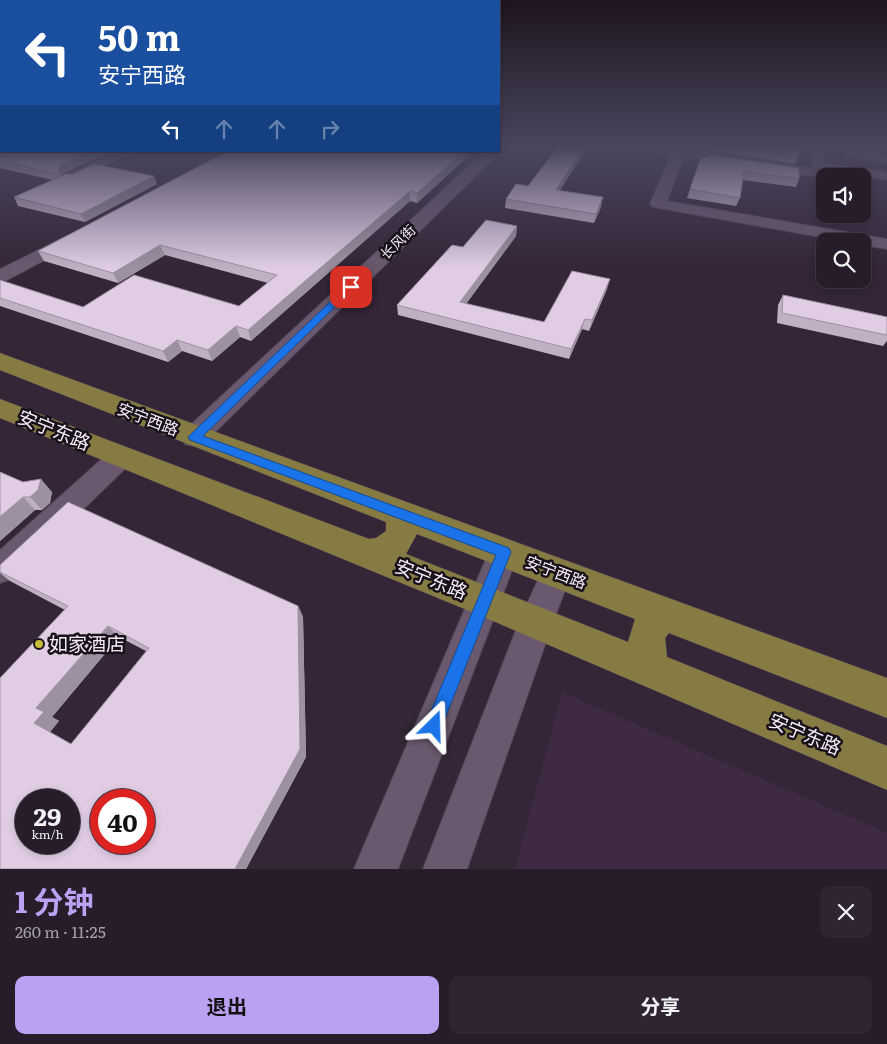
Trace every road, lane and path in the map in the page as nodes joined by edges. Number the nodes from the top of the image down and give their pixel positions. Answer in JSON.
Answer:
{"nodes":[{"id":1,"x":454,"y":189,"type":"edge"},
{"id":2,"x":665,"y":189,"type":"edge"},
{"id":3,"x":82,"y":234,"type":"edge"},
{"id":4,"x":887,"y":244,"type":"edge"},
{"id":5,"x":1,"y":276,"type":"edge"},
{"id":6,"x":0,"y":361,"type":"edge"},
{"id":7,"x":0,"y":408,"type":"edge"},
{"id":8,"x":194,"y":437,"type":"junction"},
{"id":9,"x":121,"y":457,"type":"junction"},
{"id":10,"x":397,"y":512,"type":"junction"},
{"id":11,"x":504,"y":552,"type":"junction"},
{"id":12,"x":368,"y":554,"type":"junction"},
{"id":13,"x":0,"y":569,"type":"edge"},
{"id":14,"x":557,"y":572,"type":"junction"},
{"id":15,"x":484,"y":600,"type":"junction"},
{"id":16,"x":665,"y":613,"type":"junction"},
{"id":17,"x":536,"y":622,"type":"junction"},
{"id":18,"x":652,"y":670,"type":"junction"},
{"id":19,"x":887,"y":698,"type":"edge"},
{"id":20,"x":887,"y":768,"type":"edge"},
{"id":21,"x":376,"y":869,"type":"edge"},
{"id":22,"x":445,"y":869,"type":"edge"}],
"edges":[{"from":1,"to":8,"type":"street","name":"长风街"},
{"from":2,"to":4,"type":"street"},
{"from":3,"to":5,"type":"street"},
{"from":6,"to":8,"type":"main road","name":"安宁西路"},
{"from":7,"to":9,"type":"main road","name":"安宁东路"},
{"from":8,"to":10,"type":"main road","name":"安宁西路"},
{"from":9,"to":12,"type":"main road","name":"安宁东路"},
{"from":9,"to":13,"type":"street"},
{"from":10,"to":11,"type":"main road","name":"安宁西路"},
{"from":10,"to":12,"type":"main road"},
{"from":11,"to":14,"type":"main road","name":"安宁西路"},
{"from":11,"to":15,"type":"street"},
{"from":12,"to":15,"type":"main road","name":"安宁东路"},
{"from":14,"to":16,"type":"main road","name":"安宁西路"},
{"from":14,"to":17,"type":"street"},
{"from":15,"to":17,"type":"main road","name":"安宁东路"},
{"from":15,"to":21,"type":"street"},
{"from":16,"to":18,"type":"main road"},
{"from":16,"to":19,"type":"main road","name":"安宁西路"},
{"from":17,"to":18,"type":"main road","name":"安宁东路"},
{"from":17,"to":22,"type":"street"},
{"from":18,"to":20,"type":"main road","name":"安宁东路"}]}
